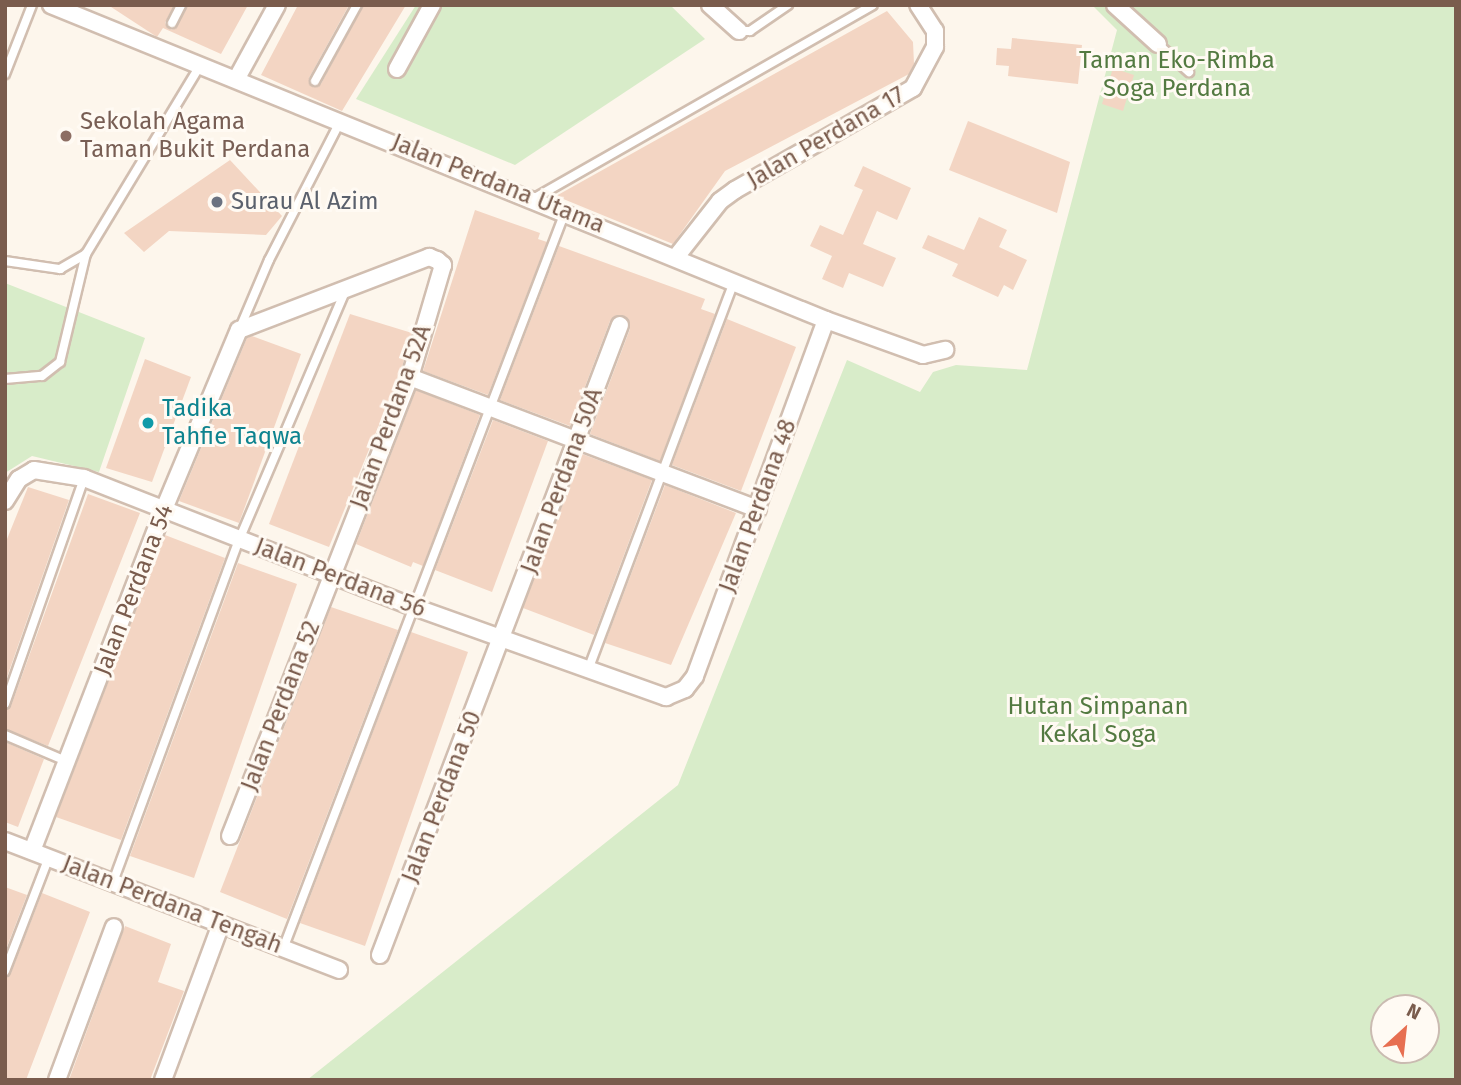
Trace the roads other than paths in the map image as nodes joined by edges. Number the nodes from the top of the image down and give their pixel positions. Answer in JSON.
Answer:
{"nodes":[{"id":1,"x":32,"y":5,"type":"edge"},
{"id":2,"x":51,"y":5,"type":"edge"},
{"id":3,"x":181,"y":5,"type":"edge"},
{"id":4,"x":277,"y":5,"type":"edge"},
{"id":5,"x":357,"y":5,"type":"edge"},
{"id":6,"x":432,"y":5,"type":"edge"},
{"id":7,"x":710,"y":5,"type":"edge"},
{"id":8,"x":788,"y":5,"type":"edge"},
{"id":9,"x":873,"y":5,"type":"edge"},
{"id":10,"x":918,"y":5,"type":"edge"},
{"id":11,"x":1115,"y":5,"type":"edge"},
{"id":12,"x":172,"y":23,"type":"dead end"},
{"id":13,"x":739,"y":31,"type":"joint"},
{"id":14,"x":1158,"y":44,"type":"joint"},
{"id":15,"x":201,"y":64,"type":"junction"},
{"id":16,"x":397,"y":69,"type":"dead end"},
{"id":17,"x":1189,"y":72,"type":"dead end"},
{"id":18,"x":5,"y":74,"type":"edge"},
{"id":19,"x":237,"y":78,"type":"junction"},
{"id":20,"x":315,"y":81,"type":"dead end"},
{"id":21,"x":341,"y":120,"type":"junction"},
{"id":22,"x":533,"y":199,"type":"junction"},
{"id":23,"x":565,"y":212,"type":"junction"},
{"id":24,"x":86,"y":254,"type":"junction"},
{"id":25,"x":676,"y":257,"type":"junction"},
{"id":26,"x":5,"y":261,"type":"edge"},
{"id":27,"x":734,"y":282,"type":"junction"},
{"id":28,"x":347,"y":286,"type":"junction"},
{"id":29,"x":826,"y":320,"type":"junction"},
{"id":30,"x":620,"y":325,"type":"dead end"},
{"id":31,"x":239,"y":330,"type":"junction"},
{"id":32,"x":945,"y":351,"type":"dead end"},
{"id":33,"x":410,"y":377,"type":"junction"},
{"id":34,"x":5,"y":379,"type":"edge"},
{"id":35,"x":490,"y":407,"type":"junction"},
{"id":36,"x":578,"y":440,"type":"junction"},
{"id":37,"x":664,"y":472,"type":"junction"},
{"id":38,"x":84,"y":478,"type":"junction"},
{"id":39,"x":5,"y":501,"type":"edge"},
{"id":40,"x":164,"y":509,"type":"junction"},
{"id":41,"x":758,"y":509,"type":"junction"},
{"id":42,"x":240,"y":540,"type":"junction"},
{"id":43,"x":332,"y":576,"type":"junction"},
{"id":44,"x":414,"y":607,"type":"junction"},
{"id":45,"x":504,"y":638,"type":"junction"},
{"id":46,"x":588,"y":670,"type":"junction"},
{"id":47,"x":685,"y":689,"type":"joint"},
{"id":48,"x":5,"y":704,"type":"edge"},
{"id":49,"x":5,"y":735,"type":"edge"},
{"id":50,"x":69,"y":762,"type":"junction"},
{"id":51,"x":230,"y":836,"type":"dead end"},
{"id":52,"x":5,"y":841,"type":"edge"},
{"id":53,"x":32,"y":850,"type":"junction"},
{"id":54,"x":49,"y":858,"type":"junction"},
{"id":55,"x":113,"y":882,"type":"junction"},
{"id":56,"x":221,"y":924,"type":"junction"},
{"id":57,"x":114,"y":928,"type":"dead end"},
{"id":58,"x":283,"y":949,"type":"junction"},
{"id":59,"x":380,"y":955,"type":"dead end"},
{"id":60,"x":339,"y":970,"type":"dead end"},
{"id":61,"x":5,"y":971,"type":"edge"},
{"id":62,"x":57,"y":1080,"type":"edge"},
{"id":63,"x":163,"y":1080,"type":"edge"}],
"edges":[{"from":1,"to":18,"type":"lane"},
{"from":2,"to":15,"type":"street","name":"Jalan Perdana Utama"},
{"from":3,"to":12,"type":"lane"},
{"from":4,"to":19,"type":"street"},
{"from":5,"to":20,"type":"lane"},
{"from":6,"to":16,"type":"street"},
{"from":7,"to":13,"type":"street"},
{"from":8,"to":13,"type":"lane"},
{"from":9,"to":22,"type":"lane"},
{"from":10,"to":25,"type":"street","name":"Jalan Perdana 17"},
{"from":11,"to":14,"type":"street"},
{"from":14,"to":17,"type":"lane"},
{"from":15,"to":19,"type":"street","name":"Jalan Perdana Utama"},
{"from":15,"to":24,"type":"lane"},
{"from":19,"to":21,"type":"street","name":"Jalan Perdana Utama"},
{"from":21,"to":22,"type":"street","name":"Jalan Perdana Utama"},
{"from":21,"to":31,"type":"lane"},
{"from":22,"to":23,"type":"street","name":"Jalan Perdana Utama"},
{"from":23,"to":25,"type":"street","name":"Jalan Perdana Utama"},
{"from":23,"to":35,"type":"lane"},
{"from":24,"to":26,"type":"lane"},
{"from":24,"to":34,"type":"lane"},
{"from":25,"to":27,"type":"street","name":"Jalan Perdana Utama"},
{"from":27,"to":29,"type":"street","name":"Jalan Perdana Utama"},
{"from":27,"to":37,"type":"lane"},
{"from":28,"to":31,"type":"street"},
{"from":28,"to":33,"type":"street","name":"Jalan Perdana 52A"},
{"from":28,"to":42,"type":"lane"},
{"from":29,"to":32,"type":"street","name":"Jalan Perdana Utama"},
{"from":29,"to":41,"type":"street","name":"Jalan Perdana 48"},
{"from":30,"to":36,"type":"street","name":"Jalan Perdana 50A"},
{"from":31,"to":40,"type":"street","name":"Jalan Perdana 54"},
{"from":33,"to":35,"type":"street"},
{"from":33,"to":43,"type":"street","name":"Jalan Perdana 52A"},
{"from":35,"to":36,"type":"street"},
{"from":35,"to":44,"type":"lane"},
{"from":36,"to":37,"type":"street"},
{"from":36,"to":45,"type":"street","name":"Jalan Perdana 50A"},
{"from":37,"to":41,"type":"street"},
{"from":37,"to":46,"type":"lane"},
{"from":38,"to":39,"type":"street","name":"Jalan Perdana 56"},
{"from":38,"to":40,"type":"street","name":"Jalan Perdana 56"},
{"from":38,"to":48,"type":"lane"},
{"from":40,"to":42,"type":"street","name":"Jalan Perdana 56"},
{"from":40,"to":50,"type":"street","name":"Jalan Perdana 54"},
{"from":41,"to":47,"type":"street","name":"Jalan Perdana 48"},
{"from":42,"to":43,"type":"street","name":"Jalan Perdana 56"},
{"from":42,"to":55,"type":"lane"},
{"from":43,"to":44,"type":"street","name":"Jalan Perdana 56"},
{"from":43,"to":51,"type":"street","name":"Jalan Perdana 52"},
{"from":44,"to":45,"type":"street","name":"Jalan Perdana 56"},
{"from":44,"to":58,"type":"lane"},
{"from":45,"to":46,"type":"street","name":"Jalan Perdana 56"},
{"from":45,"to":59,"type":"street","name":"Jalan Perdana 50"},
{"from":46,"to":47,"type":"street","name":"Jalan Perdana 56"},
{"from":49,"to":50,"type":"lane"},
{"from":50,"to":53,"type":"street","name":"Jalan Perdana 54"},
{"from":52,"to":53,"type":"street","name":"Jalan Perdana Tengah"},
{"from":53,"to":54,"type":"street","name":"Jalan Perdana Tengah"},
{"from":54,"to":55,"type":"street","name":"Jalan Perdana Tengah"},
{"from":54,"to":61,"type":"lane"},
{"from":55,"to":56,"type":"street","name":"Jalan Perdana Tengah"},
{"from":56,"to":58,"type":"street","name":"Jalan Perdana Tengah"},
{"from":56,"to":63,"type":"street"},
{"from":57,"to":62,"type":"street"},
{"from":58,"to":60,"type":"street","name":"Jalan Perdana Tengah"}]}
